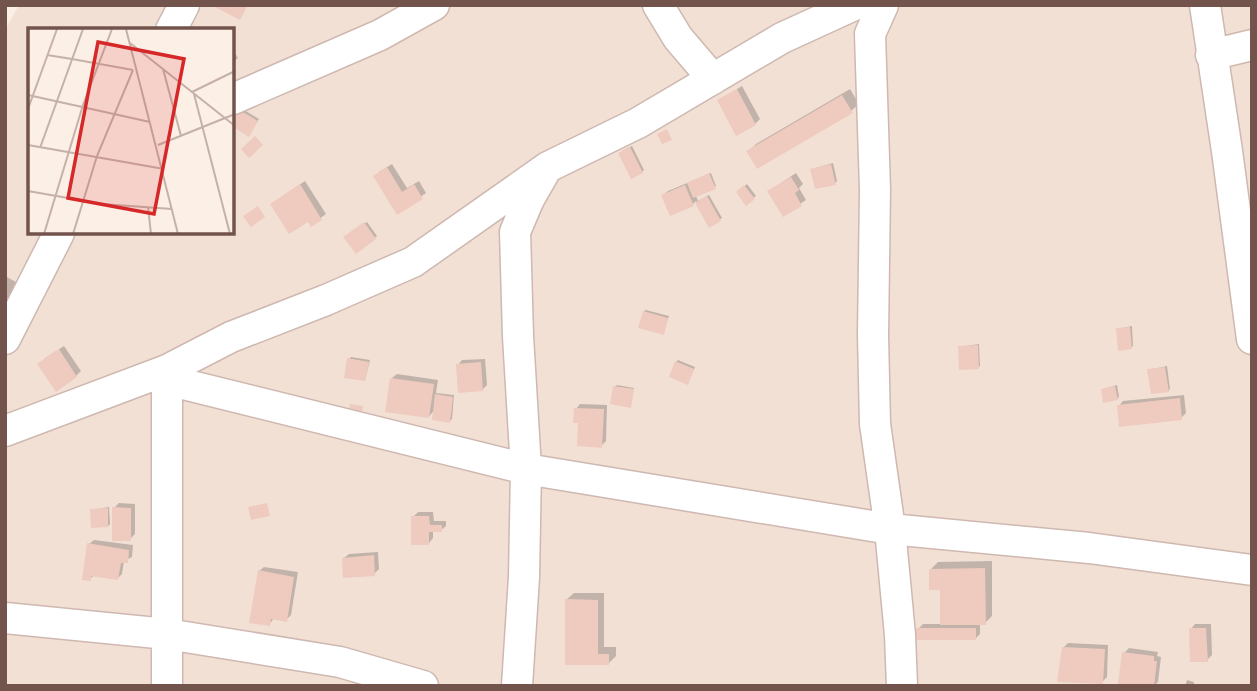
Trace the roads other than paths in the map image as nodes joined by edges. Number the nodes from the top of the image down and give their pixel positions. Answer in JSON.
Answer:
{"nodes":[{"id":1,"x":184,"y":5,"type":"edge"},
{"id":2,"x":434,"y":5,"type":"edge"},
{"id":3,"x":658,"y":5,"type":"edge"},
{"id":4,"x":883,"y":5,"type":"edge"},
{"id":5,"x":1205,"y":5,"type":"edge"},
{"id":6,"x":843,"y":10,"type":"edge"},
{"id":7,"x":173,"y":28,"type":"edge"},
{"id":8,"x":1252,"y":46,"type":"edge"},
{"id":9,"x":1211,"y":55,"type":"junction"},
{"id":10,"x":872,"y":65,"type":"junction"},
{"id":11,"x":713,"y":79,"type":"junction"},
{"id":12,"x":234,"y":99,"type":"edge"},
{"id":13,"x":548,"y":167,"type":"junction"},
{"id":14,"x":58,"y":234,"type":"edge"},
{"id":15,"x":5,"y":339,"type":"edge"},
{"id":16,"x":1252,"y":339,"type":"edge"},
{"id":17,"x":167,"y":375,"type":"junction"},
{"id":18,"x":5,"y":430,"type":"edge"},
{"id":19,"x":526,"y":469,"type":"junction"},
{"id":20,"x":890,"y":529,"type":"junction"},
{"id":21,"x":1252,"y":570,"type":"edge"},
{"id":22,"x":5,"y":618,"type":"edge"},
{"id":23,"x":167,"y":634,"type":"junction"},
{"id":24,"x":167,"y":686,"type":"edge"},
{"id":25,"x":423,"y":686,"type":"edge"},
{"id":26,"x":517,"y":686,"type":"edge"},
{"id":27,"x":902,"y":686,"type":"edge"}],
"edges":[{"from":1,"to":7,"type":"street"},
{"from":2,"to":12,"type":"street"},
{"from":3,"to":11,"type":"street"},
{"from":4,"to":10,"type":"street"},
{"from":5,"to":9,"type":"street"},
{"from":6,"to":10,"type":"street"},
{"from":6,"to":11,"type":"street"},
{"from":8,"to":9,"type":"street"},
{"from":9,"to":16,"type":"street"},
{"from":10,"to":20,"type":"street"},
{"from":11,"to":13,"type":"street"},
{"from":13,"to":17,"type":"street"},
{"from":13,"to":19,"type":"street"},
{"from":14,"to":15,"type":"street"},
{"from":17,"to":18,"type":"street"},
{"from":17,"to":19,"type":"street"},
{"from":17,"to":23,"type":"street"},
{"from":19,"to":20,"type":"street"},
{"from":19,"to":26,"type":"street"},
{"from":20,"to":21,"type":"street"},
{"from":20,"to":27,"type":"street"},
{"from":22,"to":23,"type":"street"},
{"from":23,"to":24,"type":"street"},
{"from":23,"to":25,"type":"street"}]}
